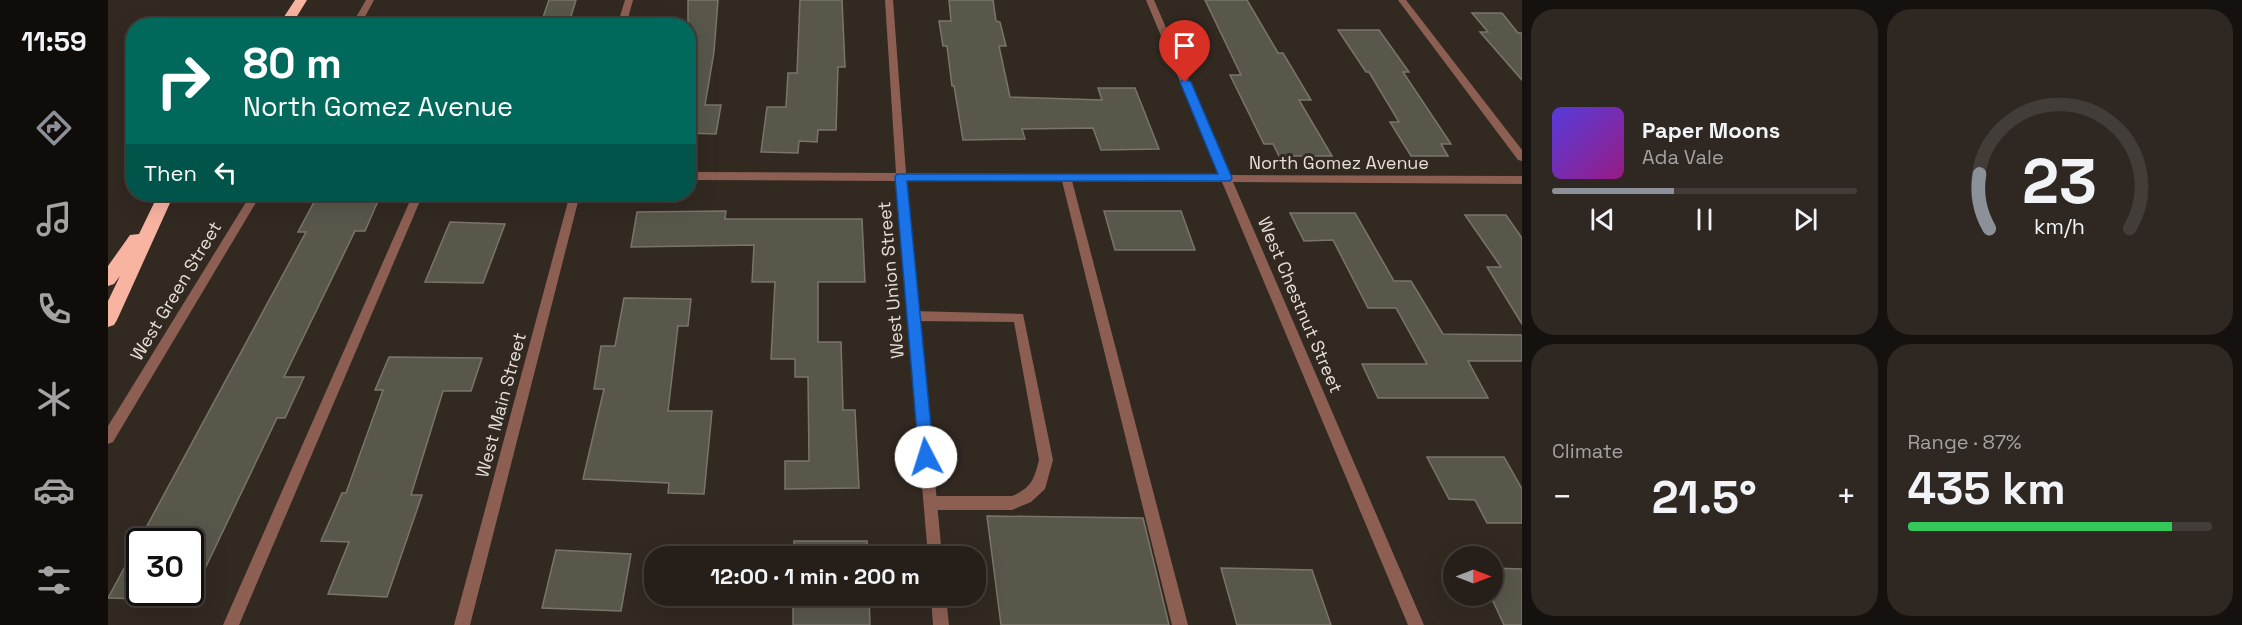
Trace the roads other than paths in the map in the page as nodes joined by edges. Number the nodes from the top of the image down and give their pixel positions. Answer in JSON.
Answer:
{"nodes":[{"id":1,"x":301,"y":0,"type":"edge"},
{"id":2,"x":370,"y":0,"type":"edge"},
{"id":3,"x":628,"y":0,"type":"edge"},
{"id":4,"x":888,"y":0,"type":"edge"},
{"id":5,"x":1150,"y":0,"type":"edge"},
{"id":6,"x":1402,"y":0,"type":"edge"},
{"id":7,"x":289,"y":18,"type":"edge"},
{"id":8,"x":360,"y":18,"type":"edge"},
{"id":9,"x":623,"y":18,"type":"edge"},
{"id":10,"x":1522,"y":157,"type":"edge"},
{"id":11,"x":696,"y":176,"type":"edge"},
{"id":12,"x":901,"y":177,"type":"junction"},
{"id":13,"x":1065,"y":177,"type":"junction"},
{"id":14,"x":1226,"y":178,"type":"junction"},
{"id":15,"x":1522,"y":180,"type":"edge"},
{"id":16,"x":163,"y":201,"type":"edge"},
{"id":17,"x":164,"y":201,"type":"edge"},
{"id":18,"x":252,"y":201,"type":"edge"},
{"id":19,"x":415,"y":201,"type":"edge"},
{"id":20,"x":573,"y":201,"type":"edge"},
{"id":21,"x":108,"y":279,"type":"edge"},
{"id":22,"x":913,"y":316,"type":"junction"},
{"id":23,"x":108,"y":320,"type":"edge"},
{"id":24,"x":108,"y":438,"type":"edge"},
{"id":25,"x":931,"y":503,"type":"junction"},
{"id":26,"x":934,"y":546,"type":"edge"},
{"id":27,"x":940,"y":606,"type":"edge"},
{"id":28,"x":231,"y":625,"type":"edge"},
{"id":29,"x":462,"y":625,"type":"edge"},
{"id":30,"x":941,"y":625,"type":"edge"},
{"id":31,"x":1180,"y":625,"type":"edge"},
{"id":32,"x":1416,"y":625,"type":"edge"}],
"edges":[{"from":1,"to":7,"type":"highway"},
{"from":2,"to":8,"type":"street"},
{"from":3,"to":9,"type":"street"},
{"from":4,"to":12,"type":"street","name":"West Union Street"},
{"from":5,"to":14,"type":"street","name":"West Chestnut Street"},
{"from":6,"to":10,"type":"street"},
{"from":11,"to":12,"type":"street","name":"North Gomez Avenue"},
{"from":12,"to":13,"type":"street","name":"North Gomez Avenue"},
{"from":12,"to":22,"type":"street","name":"West Union Street"},
{"from":13,"to":14,"type":"street","name":"North Gomez Avenue"},
{"from":13,"to":31,"type":"street"},
{"from":14,"to":15,"type":"street","name":"North Gomez Avenue"},
{"from":14,"to":32,"type":"street","name":"West Chestnut Street"},
{"from":16,"to":21,"type":"highway"},
{"from":17,"to":23,"type":"highway"},
{"from":18,"to":24,"type":"street","name":"West Green Street"},
{"from":19,"to":28,"type":"street"},
{"from":20,"to":29,"type":"street","name":"West Main Street"},
{"from":22,"to":25,"type":"street","name":"West Union Street"},
{"from":22,"to":25,"type":"street"},
{"from":25,"to":26,"type":"street","name":"West Union Street"},
{"from":27,"to":30,"type":"street"}]}
